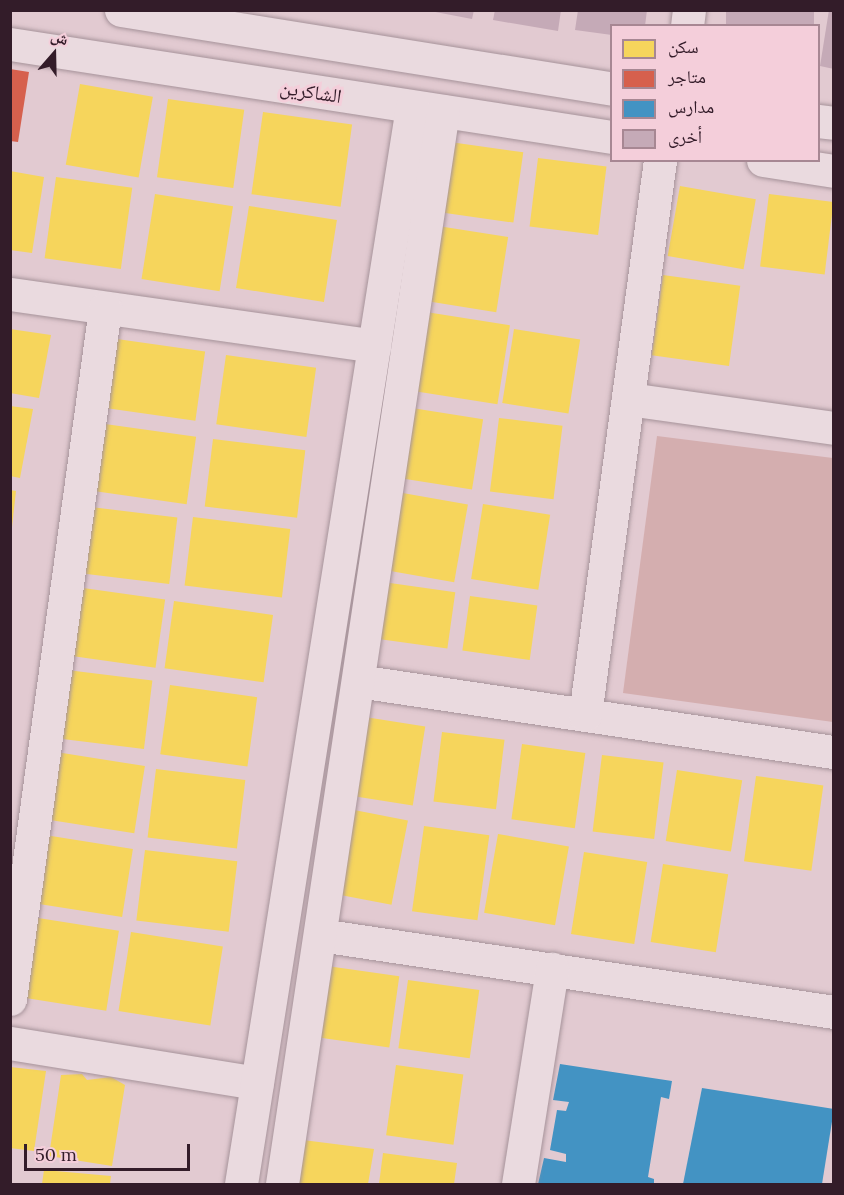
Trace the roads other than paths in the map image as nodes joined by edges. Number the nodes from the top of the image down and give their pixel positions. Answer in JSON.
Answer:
{"nodes":[{"id":1,"x":121,"y":10,"type":"edge"},
{"id":2,"x":10,"y":44,"type":"edge"},
{"id":3,"x":610,"y":88,"type":"edge"},
{"id":4,"x":427,"y":109,"type":"junction"},
{"id":5,"x":610,"y":137,"type":"edge"},
{"id":6,"x":660,"y":162,"type":"edge"},
{"id":7,"x":775,"y":162,"type":"edge"},
{"id":8,"x":834,"y":171,"type":"edge"},
{"id":9,"x":10,"y":294,"type":"edge"},
{"id":10,"x":105,"y":308,"type":"junction"},
{"id":11,"x":374,"y":346,"type":"junction"},
{"id":12,"x":628,"y":399,"type":"junction"},
{"id":13,"x":834,"y":428,"type":"edge"},
{"id":14,"x":358,"y":681,"type":"junction"},
{"id":15,"x":585,"y":715,"type":"junction"},
{"id":16,"x":834,"y":752,"type":"edge"},
{"id":17,"x":320,"y":935,"type":"junction"},
{"id":18,"x":552,"y":969,"type":"junction"},
{"id":19,"x":10,"y":999,"type":"edge"},
{"id":20,"x":834,"y":1012,"type":"edge"},
{"id":21,"x":10,"y":1043,"type":"edge"},
{"id":22,"x":257,"y":1083,"type":"junction"},
{"id":23,"x":241,"y":1185,"type":"edge"},
{"id":24,"x":282,"y":1185,"type":"edge"},
{"id":25,"x":518,"y":1185,"type":"edge"}],
"edges":[{"from":1,"to":3,"type":"street"},
{"from":2,"to":4,"type":"street","name":"الشاكرين"},
{"from":4,"to":5,"type":"street","name":"الشاكرين"},
{"from":4,"to":11,"type":"street"},
{"from":4,"to":14,"type":"street"},
{"from":6,"to":12,"type":"street"},
{"from":7,"to":8,"type":"street"},
{"from":9,"to":10,"type":"street"},
{"from":10,"to":11,"type":"street"},
{"from":10,"to":19,"type":"street"},
{"from":11,"to":22,"type":"street"},
{"from":12,"to":13,"type":"street"},
{"from":12,"to":15,"type":"street"},
{"from":14,"to":15,"type":"street"},
{"from":14,"to":17,"type":"street"},
{"from":15,"to":16,"type":"street"},
{"from":17,"to":18,"type":"street"},
{"from":17,"to":24,"type":"street"},
{"from":18,"to":20,"type":"street"},
{"from":18,"to":25,"type":"street"},
{"from":21,"to":22,"type":"street"},
{"from":22,"to":23,"type":"street"}]}
